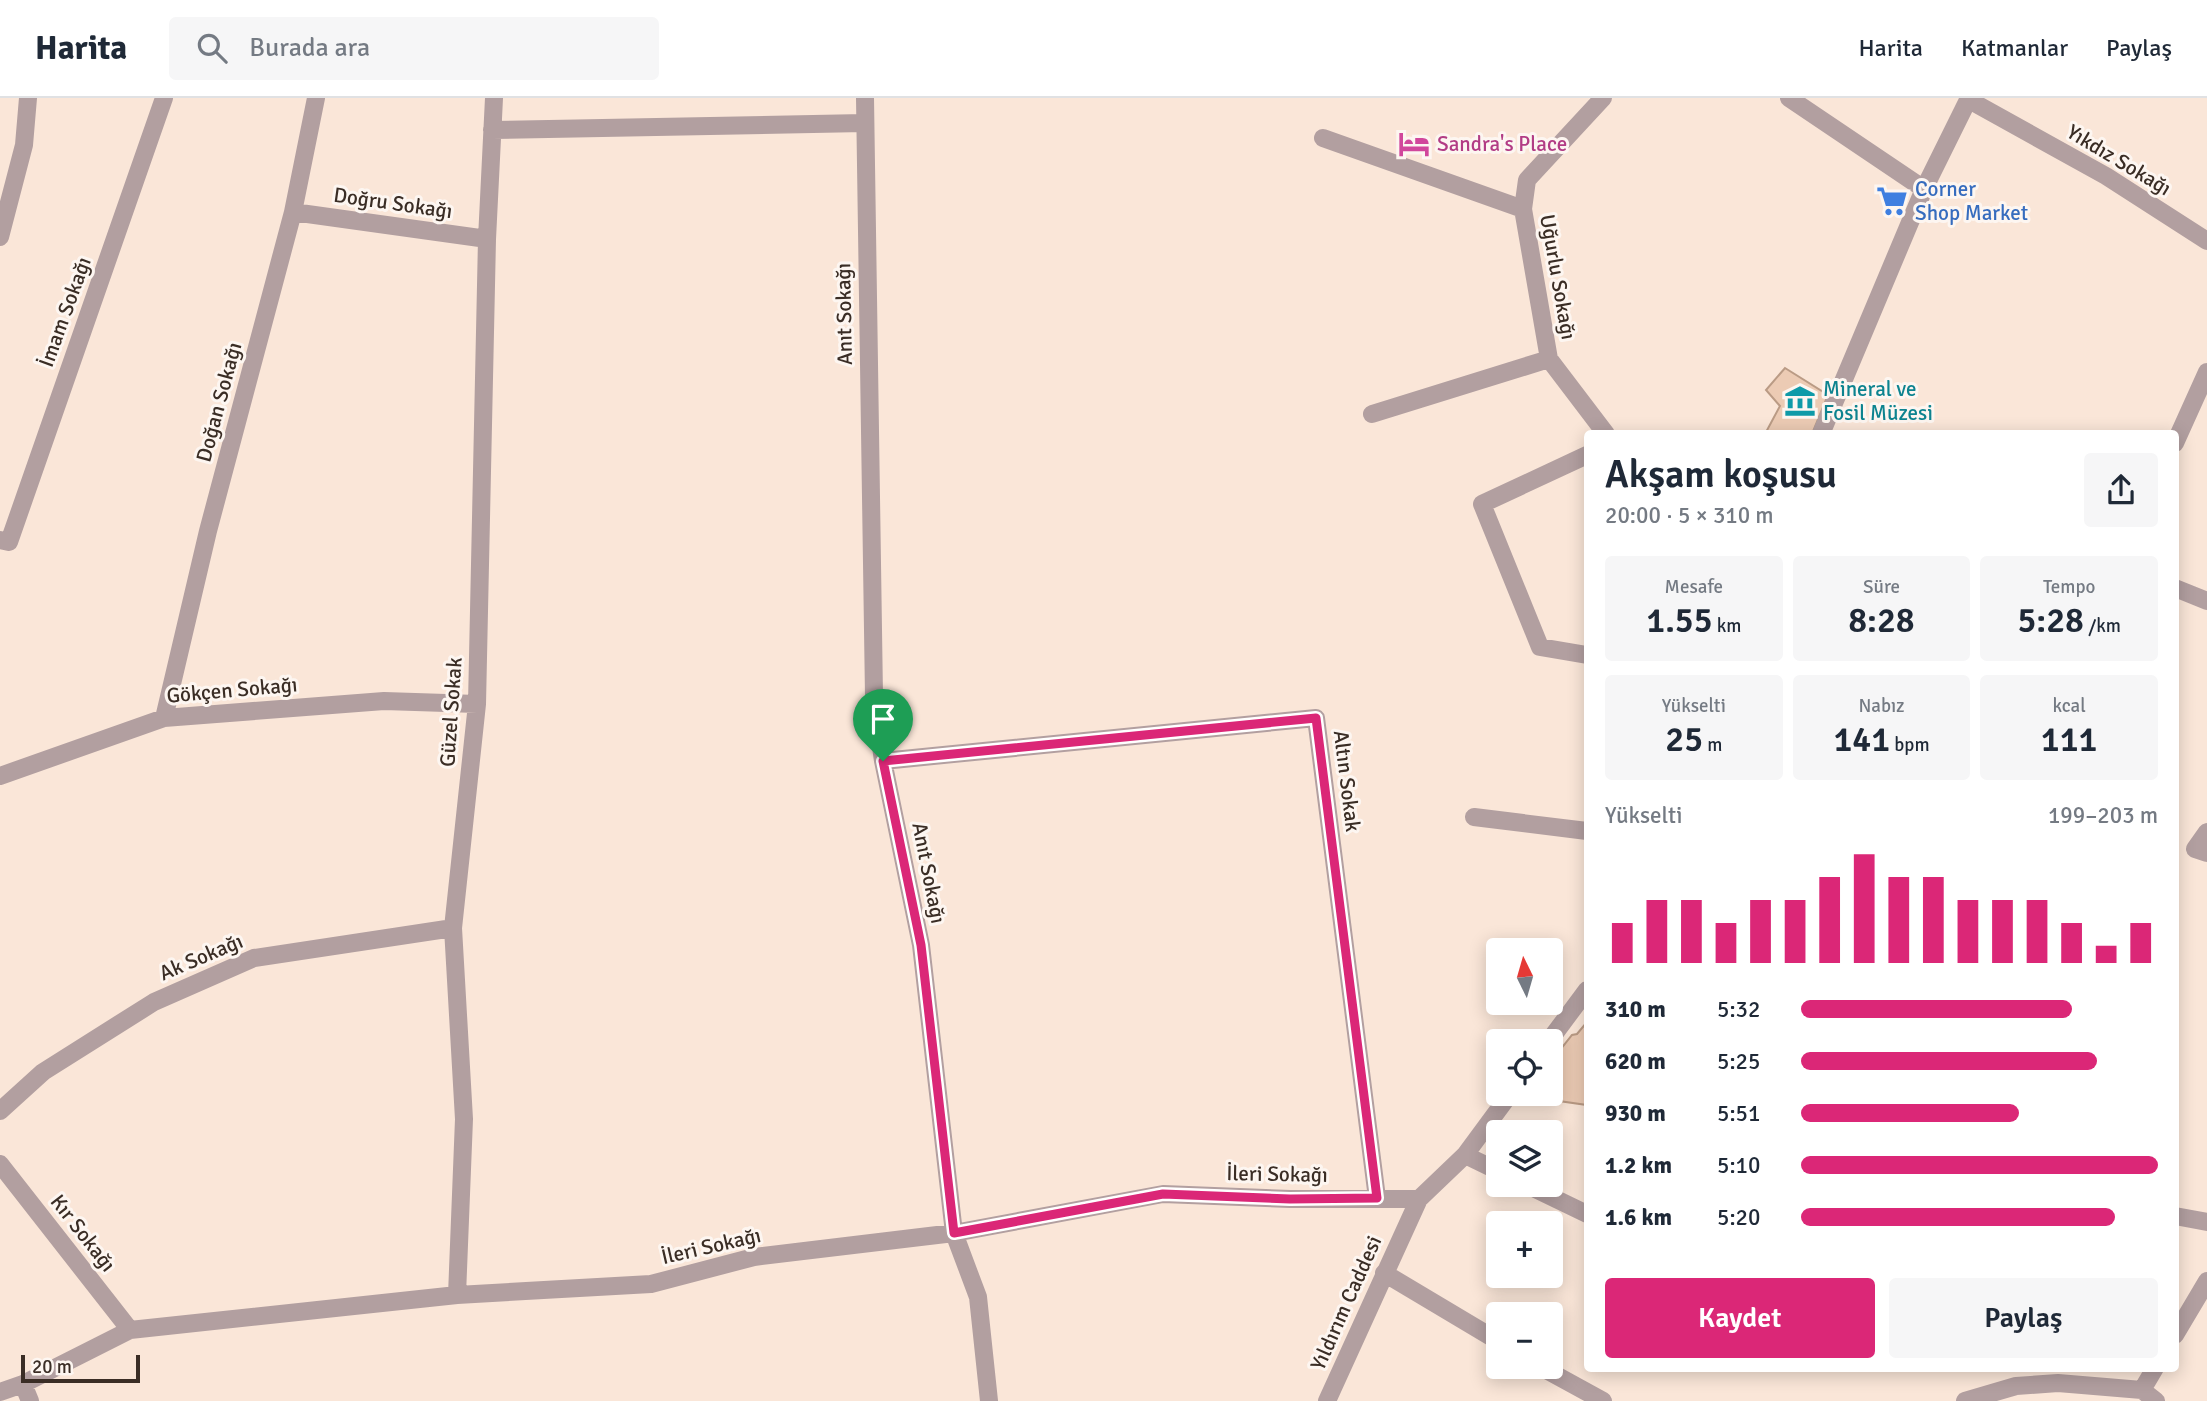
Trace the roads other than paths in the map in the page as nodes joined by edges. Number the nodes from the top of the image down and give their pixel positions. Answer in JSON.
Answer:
{"nodes":[{"id":1,"x":29,"y":98,"type":"edge"},
{"id":2,"x":164,"y":98,"type":"edge"},
{"id":3,"x":316,"y":98,"type":"edge"},
{"id":4,"x":494,"y":98,"type":"edge"},
{"id":5,"x":864,"y":98,"type":"edge"},
{"id":6,"x":1603,"y":98,"type":"edge"},
{"id":7,"x":1789,"y":98,"type":"edge"},
{"id":8,"x":1969,"y":99,"type":"edge"},
{"id":9,"x":864,"y":123,"type":"junction"},
{"id":10,"x":492,"y":130,"type":"junction"},
{"id":11,"x":1323,"y":138,"type":"dead end"},
{"id":12,"x":1924,"y":189,"type":"junction"},
{"id":13,"x":1523,"y":209,"type":"junction"},
{"id":14,"x":293,"y":212,"type":"junction"},
{"id":15,"x":0,"y":237,"type":"edge"},
{"id":16,"x":486,"y":239,"type":"junction"},
{"id":17,"x":2207,"y":242,"type":"edge"},
{"id":18,"x":1549,"y":359,"type":"junction"},
{"id":19,"x":2207,"y":372,"type":"edge"},
{"id":20,"x":1372,"y":414,"type":"dead end"},
{"id":21,"x":1603,"y":430,"type":"edge"},
{"id":22,"x":1823,"y":430,"type":"edge"},
{"id":23,"x":2179,"y":434,"type":"edge"},
{"id":24,"x":1584,"y":456,"type":"edge"},
{"id":25,"x":5,"y":541,"type":"edge"},
{"id":26,"x":2179,"y":590,"type":"edge"},
{"id":27,"x":2207,"y":601,"type":"edge"},
{"id":28,"x":1584,"y":654,"type":"edge"},
{"id":29,"x":477,"y":704,"type":"junction"},
{"id":30,"x":164,"y":718,"type":"junction"},
{"id":31,"x":883,"y":761,"type":"junction"},
{"id":32,"x":0,"y":776,"type":"edge"},
{"id":33,"x":1474,"y":817,"type":"dead end"},
{"id":34,"x":1584,"y":831,"type":"edge"},
{"id":35,"x":2207,"y":832,"type":"edge"},
{"id":36,"x":2207,"y":853,"type":"edge"},
{"id":37,"x":453,"y":928,"type":"junction"},
{"id":38,"x":1584,"y":994,"type":"edge"},
{"id":39,"x":1558,"y":1029,"type":"edge"},
{"id":40,"x":1501,"y":1106,"type":"edge"},
{"id":41,"x":0,"y":1111,"type":"edge"},
{"id":42,"x":1465,"y":1155,"type":"junction"},
{"id":43,"x":0,"y":1164,"type":"edge"},
{"id":44,"x":1486,"y":1165,"type":"edge"},
{"id":45,"x":1552,"y":1197,"type":"edge"},
{"id":46,"x":1377,"y":1198,"type":"junction"},
{"id":47,"x":1419,"y":1199,"type":"junction"},
{"id":48,"x":1584,"y":1213,"type":"edge"},
{"id":49,"x":2179,"y":1217,"type":"edge"},
{"id":50,"x":2207,"y":1222,"type":"edge"},
{"id":51,"x":954,"y":1233,"type":"junction"},
{"id":52,"x":1384,"y":1273,"type":"junction"},
{"id":53,"x":2207,"y":1281,"type":"edge"},
{"id":54,"x":457,"y":1295,"type":"junction"},
{"id":55,"x":2179,"y":1328,"type":"edge"},
{"id":56,"x":130,"y":1330,"type":"junction"},
{"id":57,"x":1486,"y":1334,"type":"edge"},
{"id":58,"x":2154,"y":1372,"type":"edge"},
{"id":59,"x":1563,"y":1379,"type":"edge"},
{"id":60,"x":23,"y":1384,"type":"junction"},
{"id":61,"x":0,"y":1392,"type":"edge"},
{"id":62,"x":2149,"y":1395,"type":"edge"},
{"id":63,"x":30,"y":1401,"type":"edge"},
{"id":64,"x":989,"y":1401,"type":"edge"},
{"id":65,"x":1327,"y":1401,"type":"edge"},
{"id":66,"x":1603,"y":1401,"type":"edge"},
{"id":67,"x":1965,"y":1401,"type":"edge"}],
"edges":[{"from":1,"to":15,"type":"street"},
{"from":2,"to":25,"type":"street","name":"İmam Sokağı"},
{"from":3,"to":14,"type":"street","name":"Doğan Sokağı"},
{"from":4,"to":10,"type":"street","name":"Güzel Sokak"},
{"from":5,"to":9,"type":"street","name":"Anıt Sokağı"},
{"from":6,"to":13,"type":"street","name":"Uğurlu Sokağı"},
{"from":7,"to":12,"type":"street"},
{"from":8,"to":12,"type":"street"},
{"from":8,"to":17,"type":"street","name":"Yıkdız Sokağı"},
{"from":9,"to":10,"type":"street"},
{"from":9,"to":31,"type":"street","name":"Anıt Sokağı"},
{"from":10,"to":16,"type":"street","name":"Güzel Sokak"},
{"from":11,"to":13,"type":"street"},
{"from":12,"to":22,"type":"street"},
{"from":13,"to":18,"type":"street","name":"Uğurlu Sokağı"},
{"from":14,"to":16,"type":"street","name":"Doğru Sokağı"},
{"from":14,"to":30,"type":"street","name":"Doğan Sokağı"},
{"from":16,"to":29,"type":"street","name":"Güzel Sokak"},
{"from":18,"to":20,"type":"street"},
{"from":18,"to":21,"type":"street","name":"Uğurlu Sokağı"},
{"from":19,"to":23,"type":"street"},
{"from":24,"to":28,"type":"street"},
{"from":26,"to":27,"type":"street"},
{"from":29,"to":30,"type":"street","name":"Gökçen Sokağı"},
{"from":29,"to":37,"type":"street","name":"Güzel Sokak"},
{"from":30,"to":32,"type":"street","name":"Gökçen Sokağı"},
{"from":31,"to":46,"type":"street","name":"Altın Sokak"},
{"from":31,"to":51,"type":"street","name":"Anıt Sokağı"},
{"from":33,"to":34,"type":"street"},
{"from":35,"to":36,"type":"street"},
{"from":37,"to":41,"type":"street","name":"Ak Sokağı"},
{"from":37,"to":54,"type":"street","name":"Güzel Sokak"},
{"from":38,"to":39,"type":"street"},
{"from":40,"to":42,"type":"street","name":"Yıldırım Caddesi"},
{"from":42,"to":44,"type":"street"},
{"from":42,"to":47,"type":"street","name":"Yıldırım Caddesi"},
{"from":43,"to":56,"type":"street","name":"Kır Sokağı"},
{"from":45,"to":48,"type":"street"},
{"from":46,"to":47,"type":"street","name":"İleri Sokağı"},
{"from":46,"to":51,"type":"street","name":"İleri Sokağı"},
{"from":47,"to":52,"type":"street","name":"Yıldırım Caddesi"},
{"from":49,"to":50,"type":"street"},
{"from":51,"to":54,"type":"street","name":"İleri Sokağı"},
{"from":51,"to":64,"type":"street","name":"Anıt Sokağı"},
{"from":52,"to":57,"type":"street"},
{"from":52,"to":65,"type":"street","name":"Yıldırım Caddesi"},
{"from":53,"to":55,"type":"street"},
{"from":54,"to":56,"type":"street","name":"İleri Sokağı"},
{"from":56,"to":60,"type":"street","name":"İleri Sokağı"},
{"from":58,"to":62,"type":"street"},
{"from":59,"to":66,"type":"street"},
{"from":60,"to":61,"type":"street","name":"İleri Sokağı"},
{"from":60,"to":63,"type":"street"},
{"from":62,"to":67,"type":"street"}]}
